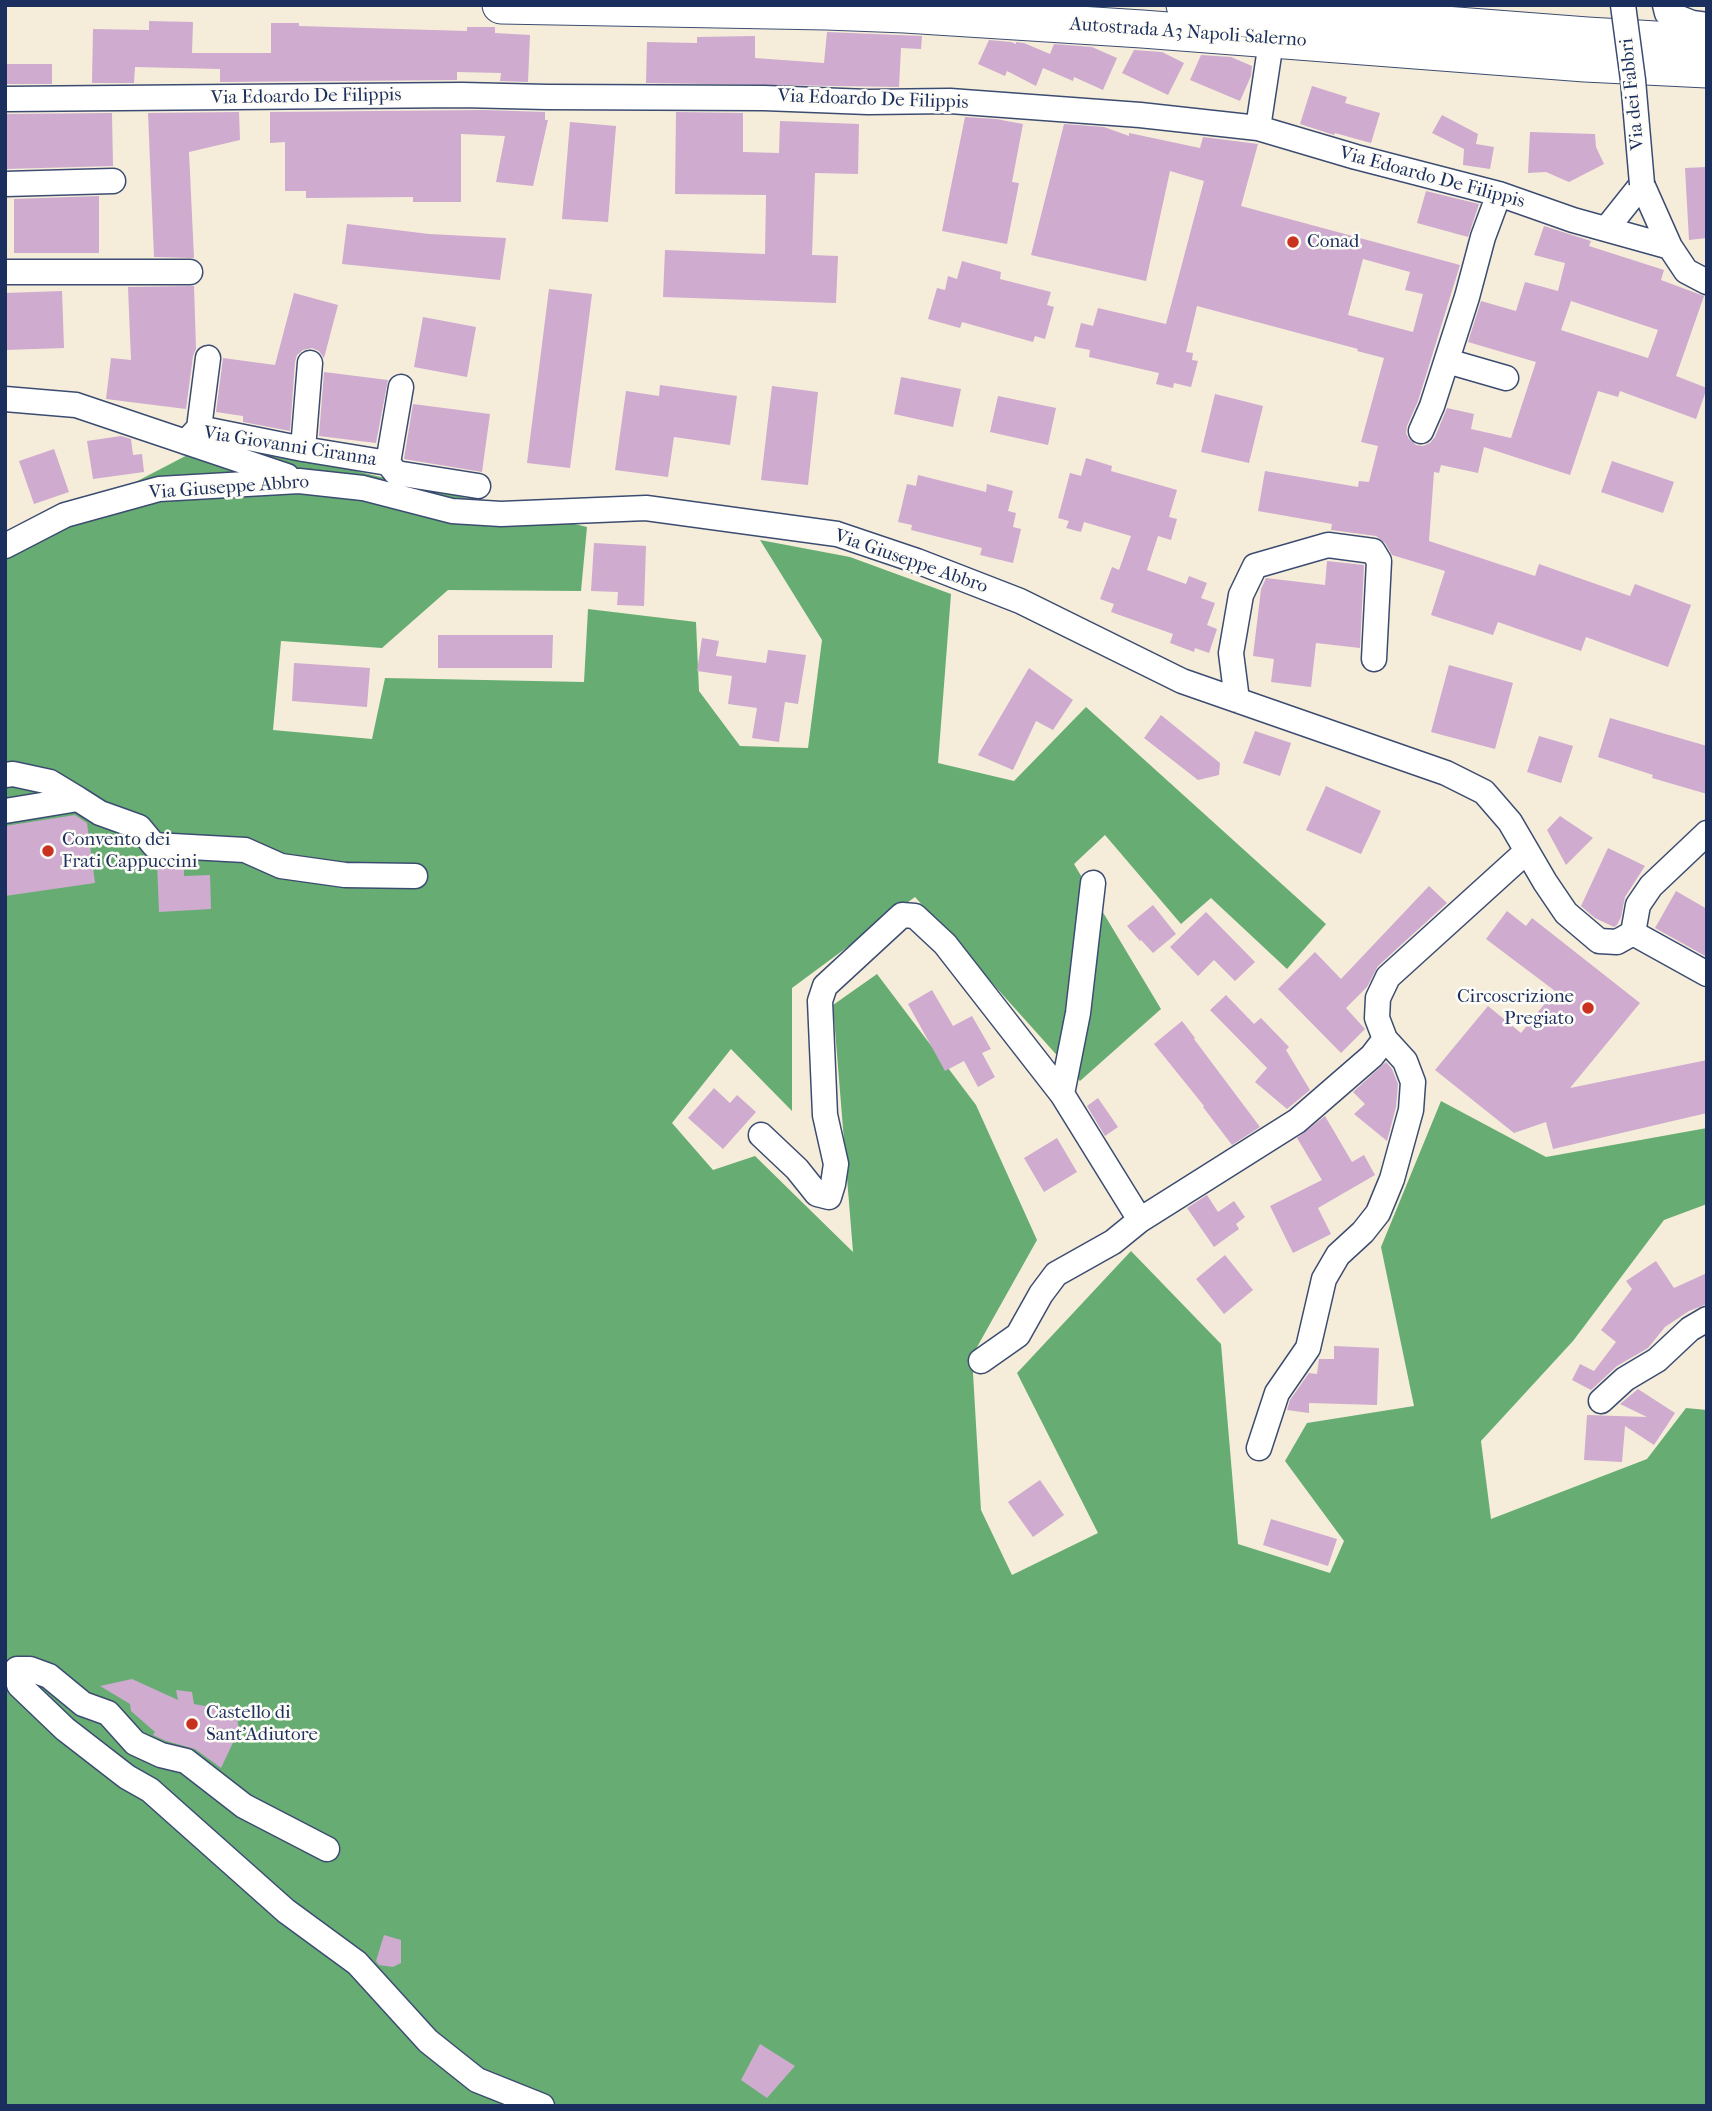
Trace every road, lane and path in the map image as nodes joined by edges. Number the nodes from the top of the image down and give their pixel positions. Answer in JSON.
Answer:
{"nodes":[{"id":1,"x":501,"y":5,"type":"edge"},
{"id":2,"x":1185,"y":5,"type":"edge"},
{"id":3,"x":1623,"y":5,"type":"edge"},
{"id":4,"x":1665,"y":5,"type":"edge"},
{"id":5,"x":1707,"y":25,"type":"edge"},
{"id":6,"x":1707,"y":43,"type":"edge"},
{"id":7,"x":1269,"y":55,"type":"dead end"},
{"id":8,"x":1707,"y":69,"type":"edge"},
{"id":9,"x":5,"y":99,"type":"edge"},
{"id":10,"x":1258,"y":128,"type":"junction"},
{"id":11,"x":113,"y":181,"type":"dead end"},
{"id":12,"x":5,"y":184,"type":"edge"},
{"id":13,"x":1642,"y":184,"type":"junction"},
{"id":14,"x":1499,"y":194,"type":"junction"},
{"id":15,"x":1618,"y":231,"type":"junction"},
{"id":16,"x":1670,"y":247,"type":"junction"},
{"id":17,"x":5,"y":272,"type":"edge"},
{"id":18,"x":190,"y":272,"type":"dead end"},
{"id":19,"x":1707,"y":282,"type":"edge"},
{"id":20,"x":208,"y":358,"type":"dead end"},
{"id":21,"x":1447,"y":360,"type":"junction"},
{"id":22,"x":310,"y":363,"type":"dead end"},
{"id":23,"x":1506,"y":378,"type":"dead end"},
{"id":24,"x":401,"y":387,"type":"dead end"},
{"id":25,"x":5,"y":399,"type":"edge"},
{"id":26,"x":1420,"y":431,"type":"dead end"},
{"id":27,"x":192,"y":435,"type":"junction"},
{"id":28,"x":303,"y":449,"type":"junction"},
{"id":29,"x":388,"y":463,"type":"junction"},
{"id":30,"x":299,"y":481,"type":"junction"},
{"id":31,"x":478,"y":486,"type":"dead end"},
{"id":32,"x":5,"y":546,"type":"edge"},
{"id":33,"x":1374,"y":659,"type":"dead end"},
{"id":34,"x":1237,"y":700,"type":"junction"},
{"id":35,"x":5,"y":775,"type":"edge"},
{"id":36,"x":78,"y":799,"type":"junction"},
{"id":37,"x":5,"y":811,"type":"edge"},
{"id":38,"x":1707,"y":833,"type":"edge"},
{"id":39,"x":1527,"y":851,"type":"junction"},
{"id":40,"x":415,"y":876,"type":"dead end"},
{"id":41,"x":1093,"y":883,"type":"dead end"},
{"id":42,"x":1633,"y":933,"type":"junction"},
{"id":43,"x":1707,"y":974,"type":"edge"},
{"id":44,"x":1385,"y":1039,"type":"junction"},
{"id":45,"x":1062,"y":1094,"type":"junction"},
{"id":46,"x":761,"y":1135,"type":"dead end"},
{"id":47,"x":1140,"y":1220,"type":"junction"},
{"id":48,"x":1707,"y":1319,"type":"edge"},
{"id":49,"x":981,"y":1361,"type":"dead end"},
{"id":50,"x":1601,"y":1401,"type":"dead end"},
{"id":51,"x":1259,"y":1448,"type":"dead end"},
{"id":52,"x":327,"y":1849,"type":"dead end"},
{"id":53,"x":542,"y":2106,"type":"edge"}],
"edges":[{"from":1,"to":8,"type":"highway","name":"Autostrada A3 Napoli-Salerno"},
{"from":2,"to":6,"type":"highway","name":"Autostrada A3 Napoli-Salerno"},
{"from":3,"to":13,"type":"street","name":"Via dei Fabbri","bridge":true},
{"from":4,"to":5,"type":"street"},
{"from":7,"to":10,"type":"street"},
{"from":9,"to":10,"type":"street","name":"Via Edoardo De Filippis"},
{"from":10,"to":14,"type":"street","name":"Via Edoardo De Filippis"},
{"from":11,"to":12,"type":"street"},
{"from":13,"to":15,"type":"street"},
{"from":13,"to":16,"type":"street","name":"Via dei Fabbri"},
{"from":14,"to":15,"type":"street","name":"Via Edoardo De Filippis"},
{"from":14,"to":21,"type":"street"},
{"from":15,"to":16,"type":"street","name":"Via Edoardo De Filippis"},
{"from":16,"to":19,"type":"street"},
{"from":17,"to":18,"type":"street"},
{"from":20,"to":27,"type":"street","name":"Via Giovanni Ciranna"},
{"from":21,"to":23,"type":"street"},
{"from":21,"to":26,"type":"street"},
{"from":22,"to":28,"type":"street"},
{"from":24,"to":29,"type":"street"},
{"from":25,"to":27,"type":"street"},
{"from":27,"to":28,"type":"street","name":"Via Giovanni Ciranna"},
{"from":27,"to":30,"type":"street"},
{"from":28,"to":29,"type":"street","name":"Via Giovanni Ciranna"},
{"from":29,"to":31,"type":"street","name":"Via Giovanni Ciranna"},
{"from":30,"to":32,"type":"street","name":"Via Giuseppe Abbro"},
{"from":30,"to":34,"type":"street","name":"Via Giuseppe Abbro"},
{"from":33,"to":34,"type":"street"},
{"from":34,"to":39,"type":"street","name":"Via Giuseppe Abbro"},
{"from":35,"to":36,"type":"street"},
{"from":36,"to":37,"type":"street"},
{"from":36,"to":40,"type":"street"},
{"from":38,"to":42,"type":"street"},
{"from":39,"to":42,"type":"street","name":"Via Giuseppe Abbro"},
{"from":39,"to":44,"type":"street"},
{"from":41,"to":45,"type":"street"},
{"from":42,"to":43,"type":"street"},
{"from":44,"to":47,"type":"street"},
{"from":44,"to":51,"type":"street"},
{"from":45,"to":46,"type":"street"},
{"from":45,"to":47,"type":"street"},
{"from":47,"to":49,"type":"street"},
{"from":48,"to":50,"type":"street"},
{"from":52,"to":53,"type":"street"}]}
